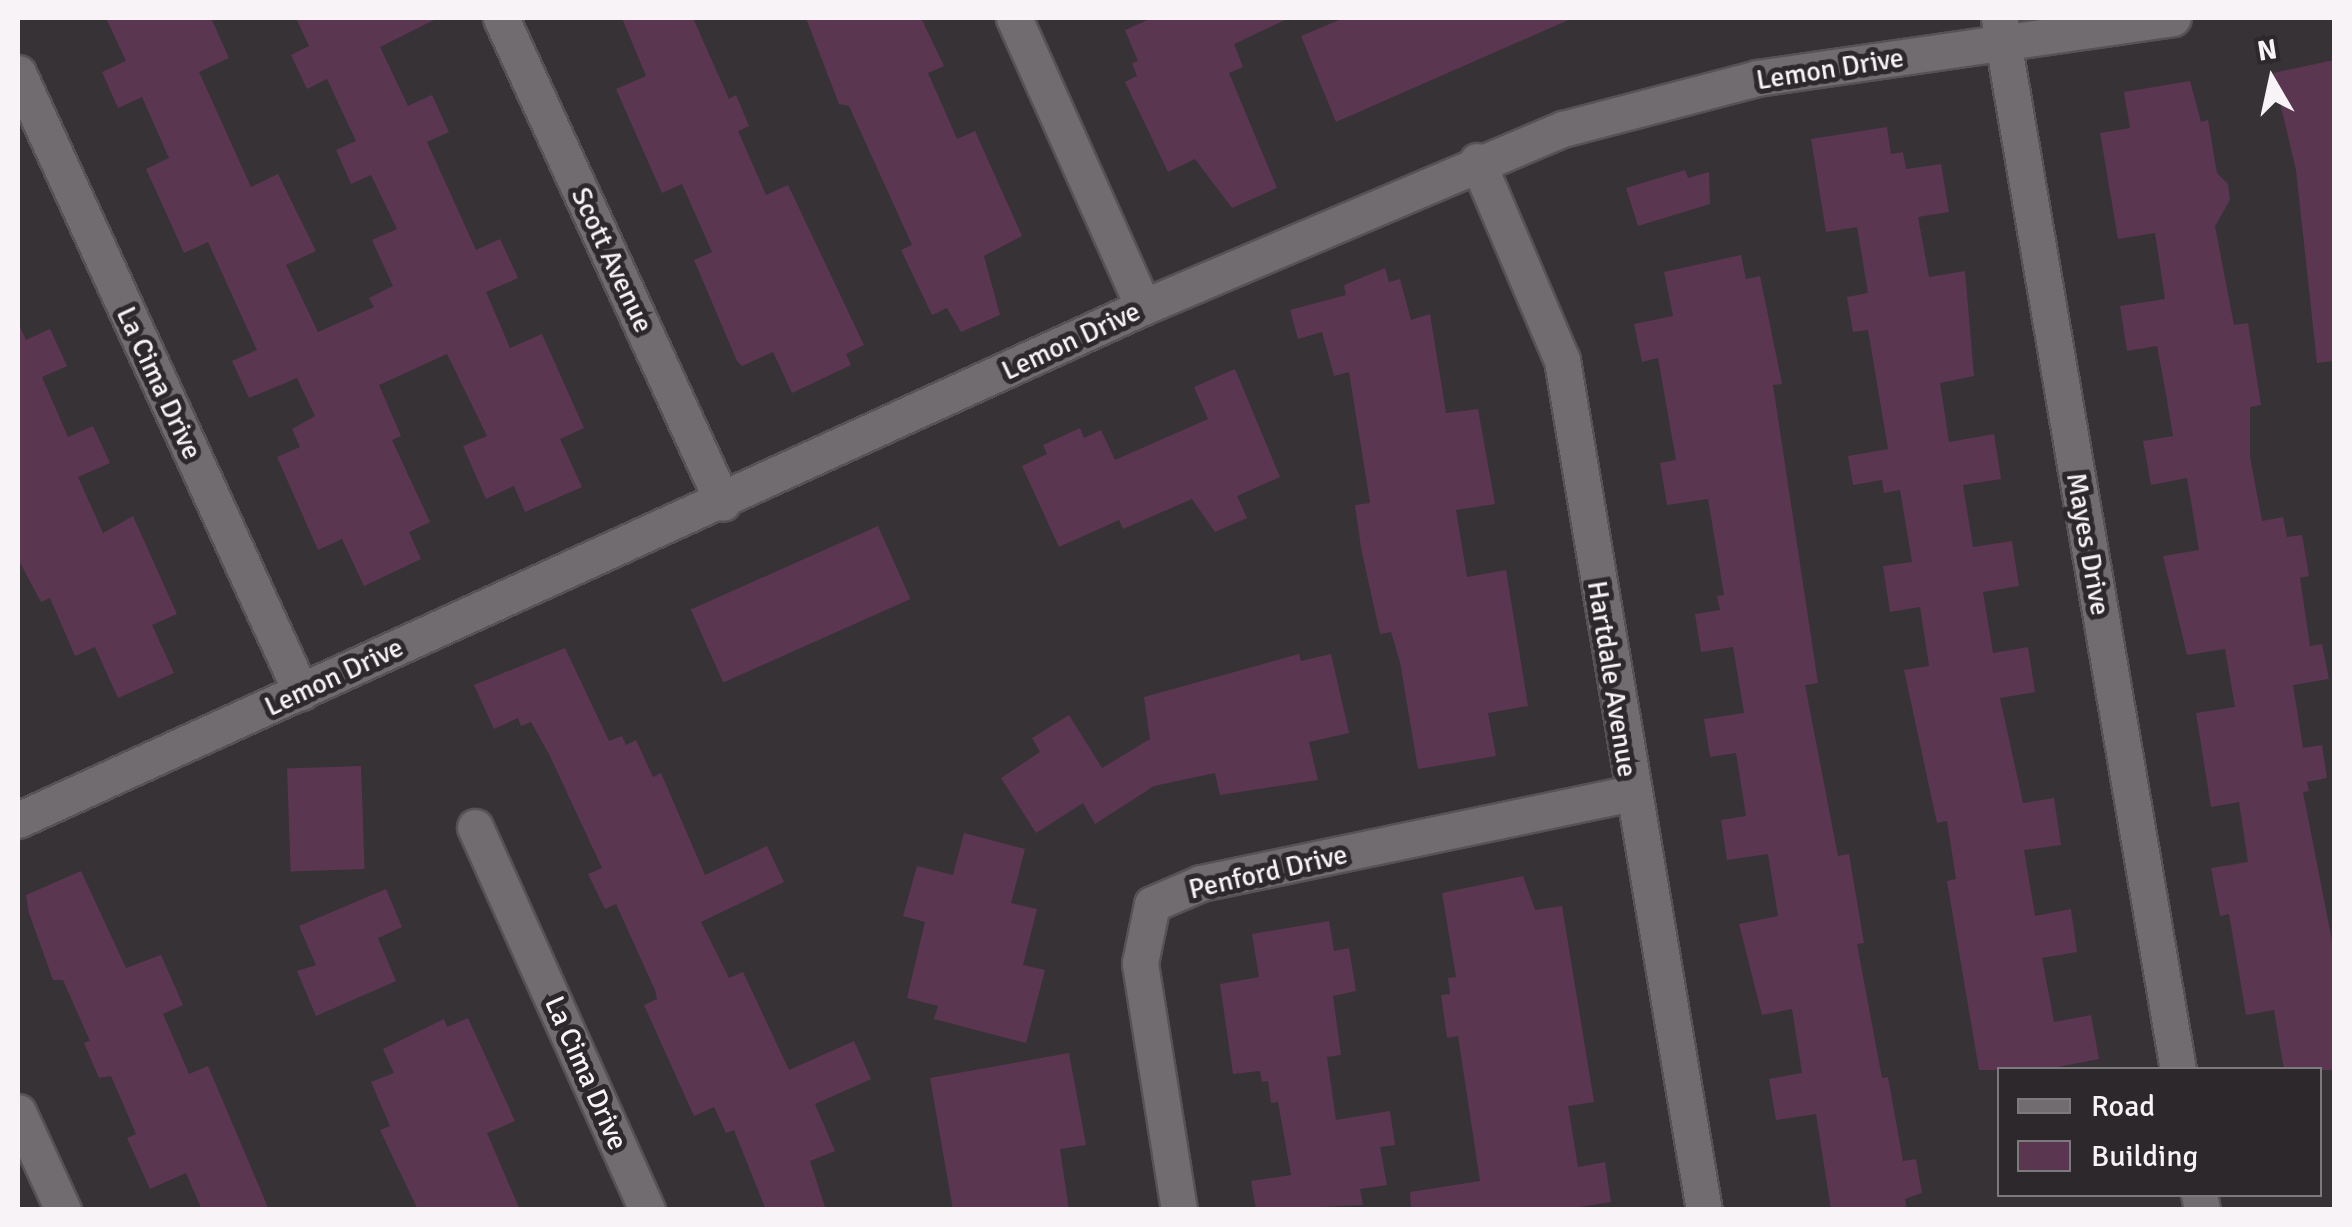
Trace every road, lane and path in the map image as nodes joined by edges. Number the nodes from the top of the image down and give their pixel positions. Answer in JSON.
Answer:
{"nodes":[{"id":1,"x":501,"y":18,"type":"edge"},
{"id":2,"x":1014,"y":18,"type":"edge"},
{"id":3,"x":2173,"y":18,"type":"edge"},
{"id":4,"x":2000,"y":30,"type":"edge"},
{"id":5,"x":18,"y":73,"type":"edge"},
{"id":6,"x":1477,"y":161,"type":"junction"},
{"id":7,"x":1143,"y":308,"type":"junction"},
{"id":8,"x":723,"y":502,"type":"junction"},
{"id":9,"x":300,"y":692,"type":"junction"},
{"id":10,"x":1630,"y":793,"type":"junction"},
{"id":11,"x":18,"y":820,"type":"edge"},
{"id":12,"x":474,"y":827,"type":"dead end"},
{"id":13,"x":2177,"y":1067,"type":"edge"},
{"id":14,"x":18,"y":1112,"type":"edge"},
{"id":15,"x":63,"y":1210,"type":"edge"},
{"id":16,"x":648,"y":1210,"type":"edge"},
{"id":17,"x":1179,"y":1210,"type":"edge"},
{"id":18,"x":1704,"y":1210,"type":"edge"}],
"edges":[{"from":1,"to":8,"type":"street","name":"Scott Avenue"},
{"from":2,"to":7,"type":"street"},
{"from":3,"to":4,"type":"street","name":"Lemon Drive"},
{"from":4,"to":6,"type":"street","name":"Lemon Drive"},
{"from":4,"to":13,"type":"street","name":"Mayes Drive"},
{"from":5,"to":9,"type":"street","name":"La Cima Drive"},
{"from":6,"to":7,"type":"street","name":"Lemon Drive"},
{"from":6,"to":10,"type":"street","name":"Hartdale Avenue"},
{"from":7,"to":8,"type":"street","name":"Lemon Drive"},
{"from":8,"to":9,"type":"street","name":"Lemon Drive"},
{"from":9,"to":11,"type":"street","name":"Lemon Drive"},
{"from":10,"to":17,"type":"street","name":"Penford Drive"},
{"from":10,"to":18,"type":"street","name":"Hartdale Avenue"},
{"from":12,"to":16,"type":"street","name":"La Cima Drive"},
{"from":14,"to":15,"type":"street"}]}
